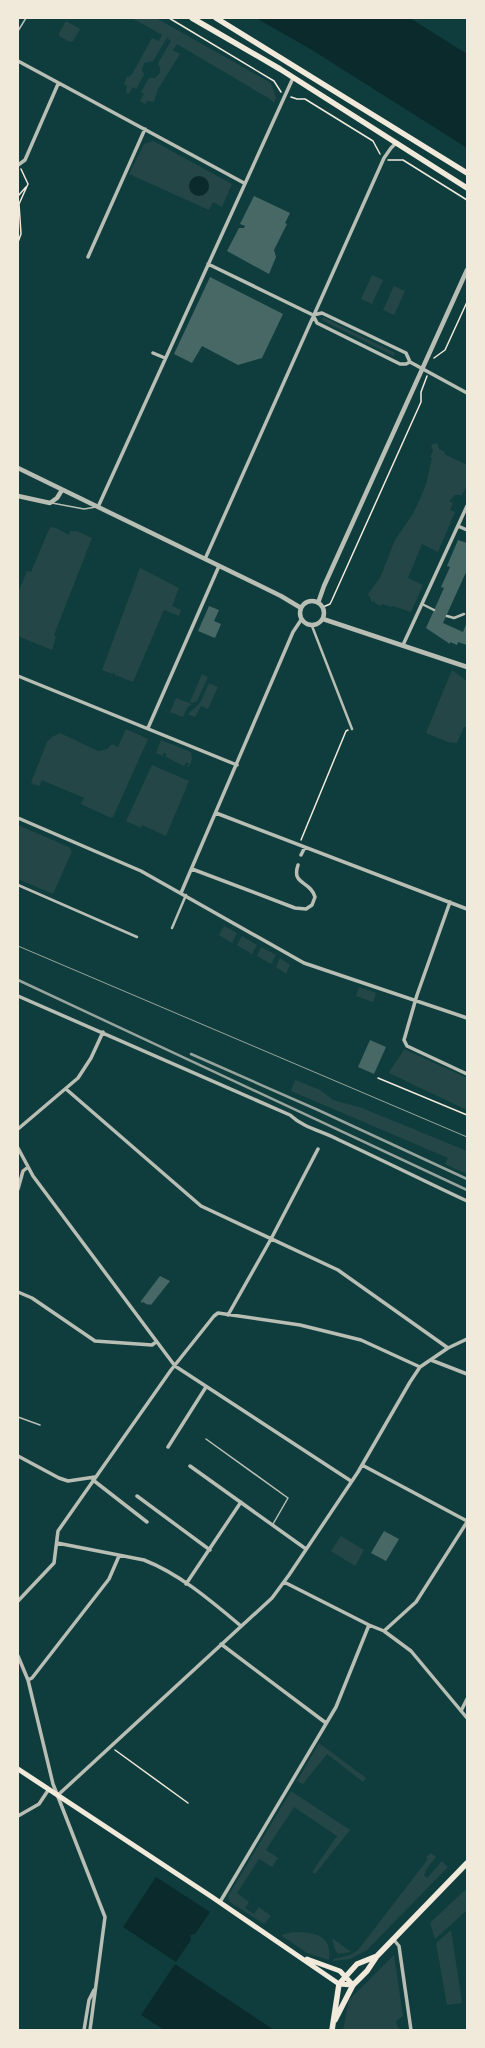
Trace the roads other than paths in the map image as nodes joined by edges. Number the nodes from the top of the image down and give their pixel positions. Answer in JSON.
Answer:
{"nodes":[{"id":1,"x":26,"y":18,"type":"edge"},
{"id":2,"x":192,"y":18,"type":"edge"},
{"id":3,"x":216,"y":18,"type":"edge"},
{"id":4,"x":18,"y":31,"type":"edge"},
{"id":5,"x":18,"y":60,"type":"edge"},
{"id":6,"x":297,"y":68,"type":"junction"},
{"id":7,"x":293,"y":78,"type":"junction"},
{"id":8,"x":58,"y":84,"type":"junction"},
{"id":9,"x":145,"y":129,"type":"junction"},
{"id":10,"x":396,"y":143,"type":"junction"},
{"id":11,"x":19,"y":165,"type":"edge"},
{"id":12,"x":467,"y":173,"type":"edge"},
{"id":13,"x":244,"y":183,"type":"junction"},
{"id":14,"x":467,"y":188,"type":"edge"},
{"id":15,"x":88,"y":257,"type":"dead end"},
{"id":16,"x":208,"y":264,"type":"junction"},
{"id":17,"x":467,"y":270,"type":"edge"},
{"id":18,"x":313,"y":315,"type":"junction"},
{"id":19,"x":153,"y":353,"type":"dead end"},
{"id":20,"x":164,"y":358,"type":"junction"},
{"id":21,"x":410,"y":362,"type":"junction"},
{"id":22,"x":422,"y":368,"type":"junction"},
{"id":23,"x":467,"y":393,"type":"edge"},
{"id":24,"x":18,"y":468,"type":"edge"},
{"id":25,"x":62,"y":490,"type":"junction"},
{"id":26,"x":18,"y":496,"type":"edge"},
{"id":27,"x":50,"y":503,"type":"junction"},
{"id":28,"x":467,"y":506,"type":"edge"},
{"id":29,"x":98,"y":507,"type":"junction"},
{"id":30,"x":458,"y":526,"type":"junction"},
{"id":31,"x":467,"y":530,"type":"edge"},
{"id":32,"x":205,"y":559,"type":"junction"},
{"id":33,"x":219,"y":566,"type":"junction"},
{"id":34,"x":318,"y":603,"type":"junction"},
{"id":35,"x":422,"y":604,"type":"junction"},
{"id":36,"x":301,"y":608,"type":"junction"},
{"id":37,"x":434,"y":610,"type":"dead end"},
{"id":38,"x":464,"y":614,"type":"dead end"},
{"id":39,"x":447,"y":616,"type":"dead end"},
{"id":40,"x":323,"y":619,"type":"junction"},
{"id":41,"x":301,"y":620,"type":"junction"},
{"id":42,"x":312,"y":626,"type":"junction"},
{"id":43,"x":403,"y":645,"type":"junction"},
{"id":44,"x":467,"y":667,"type":"edge"},
{"id":45,"x":18,"y":676,"type":"edge"},
{"id":46,"x":148,"y":728,"type":"junction"},
{"id":47,"x":352,"y":729,"type":"road end"},
{"id":48,"x":237,"y":765,"type":"junction"},
{"id":49,"x":216,"y":813,"type":"junction"},
{"id":50,"x":18,"y":818,"type":"edge"},
{"id":51,"x":305,"y":847,"type":"junction"},
{"id":52,"x":301,"y":855,"type":"dead end"},
{"id":53,"x":298,"y":865,"type":"dead end"},
{"id":54,"x":192,"y":868,"type":"junction"},
{"id":55,"x":18,"y":885,"type":"edge"},
{"id":56,"x":181,"y":893,"type":"junction"},
{"id":57,"x":186,"y":895,"type":"junction"},
{"id":58,"x":450,"y":902,"type":"junction"},
{"id":59,"x":467,"y":909,"type":"edge"},
{"id":60,"x":172,"y":928,"type":"dead end"},
{"id":61,"x":137,"y":937,"type":"dead end"},
{"id":62,"x":18,"y":996,"type":"edge"},
{"id":63,"x":416,"y":1000,"type":"junction"},
{"id":64,"x":467,"y":1018,"type":"edge"},
{"id":65,"x":103,"y":1032,"type":"junction"},
{"id":66,"x":467,"y":1074,"type":"edge"},
{"id":67,"x":66,"y":1090,"type":"junction"},
{"id":68,"x":18,"y":1129,"type":"edge"},
{"id":69,"x":18,"y":1148,"type":"edge"},
{"id":70,"x":318,"y":1149,"type":"dead end"},
{"id":71,"x":28,"y":1167,"type":"junction"},
{"id":72,"x":18,"y":1189,"type":"edge"},
{"id":73,"x":467,"y":1201,"type":"edge"},
{"id":74,"x":271,"y":1238,"type":"junction"},
{"id":75,"x":18,"y":1292,"type":"edge"},
{"id":76,"x":228,"y":1314,"type":"junction"},
{"id":77,"x":467,"y":1339,"type":"edge"},
{"id":78,"x":156,"y":1342,"type":"junction"},
{"id":79,"x":448,"y":1348,"type":"junction"},
{"id":80,"x":431,"y":1360,"type":"junction"},
{"id":81,"x":175,"y":1366,"type":"junction"},
{"id":82,"x":420,"y":1367,"type":"junction"},
{"id":83,"x":467,"y":1374,"type":"edge"},
{"id":84,"x":206,"y":1387,"type":"junction"},
{"id":85,"x":18,"y":1417,"type":"edge"},
{"id":86,"x":40,"y":1425,"type":"dead end"},
{"id":87,"x":206,"y":1439,"type":"dead end"},
{"id":88,"x":168,"y":1447,"type":"dead end"},
{"id":89,"x":18,"y":1456,"type":"edge"},
{"id":90,"x":362,"y":1465,"type":"junction"},
{"id":91,"x":190,"y":1466,"type":"dead end"},
{"id":92,"x":94,"y":1478,"type":"junction"},
{"id":93,"x":351,"y":1481,"type":"junction"},
{"id":94,"x":137,"y":1496,"type":"dead end"},
{"id":95,"x":241,"y":1502,"type":"junction"},
{"id":96,"x":467,"y":1521,"type":"edge"},
{"id":97,"x":147,"y":1522,"type":"dead end"},
{"id":98,"x":272,"y":1525,"type":"junction"},
{"id":99,"x":57,"y":1543,"type":"junction"},
{"id":100,"x":306,"y":1549,"type":"junction"},
{"id":101,"x":210,"y":1550,"type":"junction"},
{"id":102,"x":119,"y":1556,"type":"junction"},
{"id":103,"x":284,"y":1582,"type":"junction"},
{"id":104,"x":186,"y":1584,"type":"junction"},
{"id":105,"x":18,"y":1601,"type":"edge"},
{"id":106,"x":369,"y":1625,"type":"junction"},
{"id":107,"x":241,"y":1626,"type":"junction"},
{"id":108,"x":384,"y":1631,"type":"junction"},
{"id":109,"x":222,"y":1644,"type":"junction"},
{"id":110,"x":18,"y":1656,"type":"edge"},
{"id":111,"x":28,"y":1680,"type":"junction"},
{"id":112,"x":467,"y":1699,"type":"edge"},
{"id":113,"x":461,"y":1711,"type":"junction"},
{"id":114,"x":467,"y":1718,"type":"edge"},
{"id":115,"x":326,"y":1723,"type":"junction"},
{"id":116,"x":18,"y":1769,"type":"edge"},
{"id":117,"x":49,"y":1789,"type":"junction"},
{"id":118,"x":58,"y":1795,"type":"junction"},
{"id":119,"x":18,"y":1816,"type":"edge"},
{"id":120,"x":467,"y":1863,"type":"edge"},
{"id":121,"x":220,"y":1902,"type":"junction"},
{"id":122,"x":394,"y":1940,"type":"junction"},
{"id":123,"x":378,"y":1956,"type":"junction"},
{"id":124,"x":302,"y":1958,"type":"junction"},
{"id":125,"x":346,"y":1976,"type":"junction"},
{"id":126,"x":340,"y":1984,"type":"junction"},
{"id":127,"x":353,"y":1985,"type":"junction"},
{"id":128,"x":94,"y":1990,"type":"junction"},
{"id":129,"x":332,"y":2027,"type":"edge"},
{"id":130,"x":84,"y":2030,"type":"edge"},
{"id":131,"x":90,"y":2030,"type":"edge"},
{"id":132,"x":411,"y":2030,"type":"edge"}],
"edges":[{"from":1,"to":4,"type":"lane"},
{"from":2,"to":7,"type":"main road"},
{"from":3,"to":6,"type":"main road"},
{"from":5,"to":8,"type":"street"},
{"from":6,"to":7,"type":"main road"},
{"from":6,"to":12,"type":"main road"},
{"from":7,"to":10,"type":"main road"},
{"from":7,"to":13,"type":"street"},
{"from":8,"to":9,"type":"street"},
{"from":8,"to":11,"type":"street"},
{"from":9,"to":13,"type":"street"},
{"from":9,"to":15,"type":"street"},
{"from":10,"to":14,"type":"main road"},
{"from":10,"to":18,"type":"street"},
{"from":13,"to":16,"type":"street"},
{"from":16,"to":18,"type":"street"},
{"from":16,"to":20,"type":"street"},
{"from":17,"to":22,"type":"street"},
{"from":18,"to":21,"type":"street"},
{"from":18,"to":21,"type":"street"},
{"from":18,"to":32,"type":"street"},
{"from":19,"to":20,"type":"street"},
{"from":20,"to":29,"type":"street"},
{"from":21,"to":22,"type":"street"},
{"from":22,"to":23,"type":"street"},
{"from":22,"to":34,"type":"street"},
{"from":24,"to":25,"type":"street"},
{"from":25,"to":27,"type":"street"},
{"from":25,"to":29,"type":"street"},
{"from":26,"to":27,"type":"street"},
{"from":27,"to":29,"type":"lane"},
{"from":28,"to":30,"type":"street"},
{"from":29,"to":32,"type":"street"},
{"from":30,"to":31,"type":"street"},
{"from":30,"to":35,"type":"street"},
{"from":32,"to":33,"type":"street"},
{"from":33,"to":36,"type":"street"},
{"from":33,"to":46,"type":"street"},
{"from":34,"to":36,"type":"street"},
{"from":34,"to":40,"type":"street"},
{"from":35,"to":37,"type":"street"},
{"from":35,"to":43,"type":"street"},
{"from":36,"to":41,"type":"street"},
{"from":38,"to":39,"type":"street"},
{"from":40,"to":42,"type":"street"},
{"from":40,"to":43,"type":"street"},
{"from":41,"to":42,"type":"street"},
{"from":41,"to":48,"type":"street"},
{"from":42,"to":47,"type":"street"},
{"from":43,"to":44,"type":"street"},
{"from":45,"to":46,"type":"street"},
{"from":46,"to":48,"type":"street"},
{"from":48,"to":49,"type":"street"},
{"from":49,"to":51,"type":"street"},
{"from":49,"to":54,"type":"street"},
{"from":50,"to":56,"type":"street"},
{"from":51,"to":52,"type":"street"},
{"from":51,"to":58,"type":"street"},
{"from":53,"to":54,"type":"street"},
{"from":54,"to":56,"type":"street"},
{"from":55,"to":61,"type":"street"},
{"from":56,"to":57,"type":"street"},
{"from":57,"to":60,"type":"street"},
{"from":57,"to":63,"type":"street"},
{"from":58,"to":59,"type":"street"},
{"from":58,"to":63,"type":"street"},
{"from":62,"to":65,"type":"street"},
{"from":63,"to":64,"type":"street"},
{"from":63,"to":66,"type":"street"},
{"from":65,"to":67,"type":"street"},
{"from":65,"to":73,"type":"street"},
{"from":67,"to":68,"type":"street"},
{"from":67,"to":74,"type":"street"},
{"from":69,"to":71,"type":"street"},
{"from":70,"to":74,"type":"street"},
{"from":71,"to":72,"type":"street"},
{"from":71,"to":78,"type":"street"},
{"from":74,"to":76,"type":"street"},
{"from":74,"to":79,"type":"street"},
{"from":75,"to":78,"type":"street"},
{"from":76,"to":81,"type":"street"},
{"from":76,"to":82,"type":"street"},
{"from":77,"to":79,"type":"street"},
{"from":78,"to":81,"type":"street"},
{"from":79,"to":80,"type":"street"},
{"from":80,"to":82,"type":"street"},
{"from":80,"to":83,"type":"street"},
{"from":81,"to":84,"type":"street"},
{"from":81,"to":92,"type":"street"},
{"from":82,"to":90,"type":"street"},
{"from":84,"to":88,"type":"street"},
{"from":84,"to":93,"type":"street"},
{"from":85,"to":86,"type":"lane"},
{"from":87,"to":98,"type":"lane"},
{"from":89,"to":92,"type":"street"},
{"from":90,"to":93,"type":"street"},
{"from":90,"to":96,"type":"street"},
{"from":91,"to":95,"type":"street"},
{"from":92,"to":97,"type":"street"},
{"from":92,"to":99,"type":"street"},
{"from":93,"to":100,"type":"street"},
{"from":94,"to":101,"type":"street"},
{"from":95,"to":98,"type":"street"},
{"from":95,"to":101,"type":"street"},
{"from":96,"to":108,"type":"street"},
{"from":98,"to":100,"type":"street"},
{"from":99,"to":102,"type":"street"},
{"from":99,"to":105,"type":"street"},
{"from":100,"to":103,"type":"street"},
{"from":101,"to":104,"type":"street"},
{"from":102,"to":104,"type":"street"},
{"from":102,"to":111,"type":"street"},
{"from":103,"to":106,"type":"street"},
{"from":103,"to":107,"type":"street"},
{"from":104,"to":107,"type":"street"},
{"from":106,"to":108,"type":"street"},
{"from":106,"to":115,"type":"street"},
{"from":107,"to":109,"type":"street"},
{"from":108,"to":113,"type":"street"},
{"from":109,"to":115,"type":"street"},
{"from":109,"to":118,"type":"street"},
{"from":110,"to":111,"type":"street"},
{"from":111,"to":118,"type":"street"},
{"from":112,"to":113,"type":"street"},
{"from":113,"to":114,"type":"street"},
{"from":115,"to":121,"type":"street"},
{"from":116,"to":117,"type":"main road"},
{"from":117,"to":118,"type":"main road"},
{"from":117,"to":119,"type":"street"},
{"from":118,"to":121,"type":"main road"},
{"from":118,"to":128,"type":"street"},
{"from":120,"to":122,"type":"main road"},
{"from":121,"to":124,"type":"main road"},
{"from":122,"to":123,"type":"main road"},
{"from":122,"to":132,"type":"street"},
{"from":123,"to":125,"type":"main road"},
{"from":123,"to":127,"type":"main road"},
{"from":124,"to":125,"type":"main road"},
{"from":124,"to":126,"type":"main road"},
{"from":125,"to":126,"type":"main road"},
{"from":125,"to":127,"type":"main road"},
{"from":126,"to":127,"type":"main road"},
{"from":126,"to":129,"type":"main road"},
{"from":127,"to":129,"type":"main road"},
{"from":128,"to":130,"type":"street"},
{"from":128,"to":131,"type":"street"}]}
